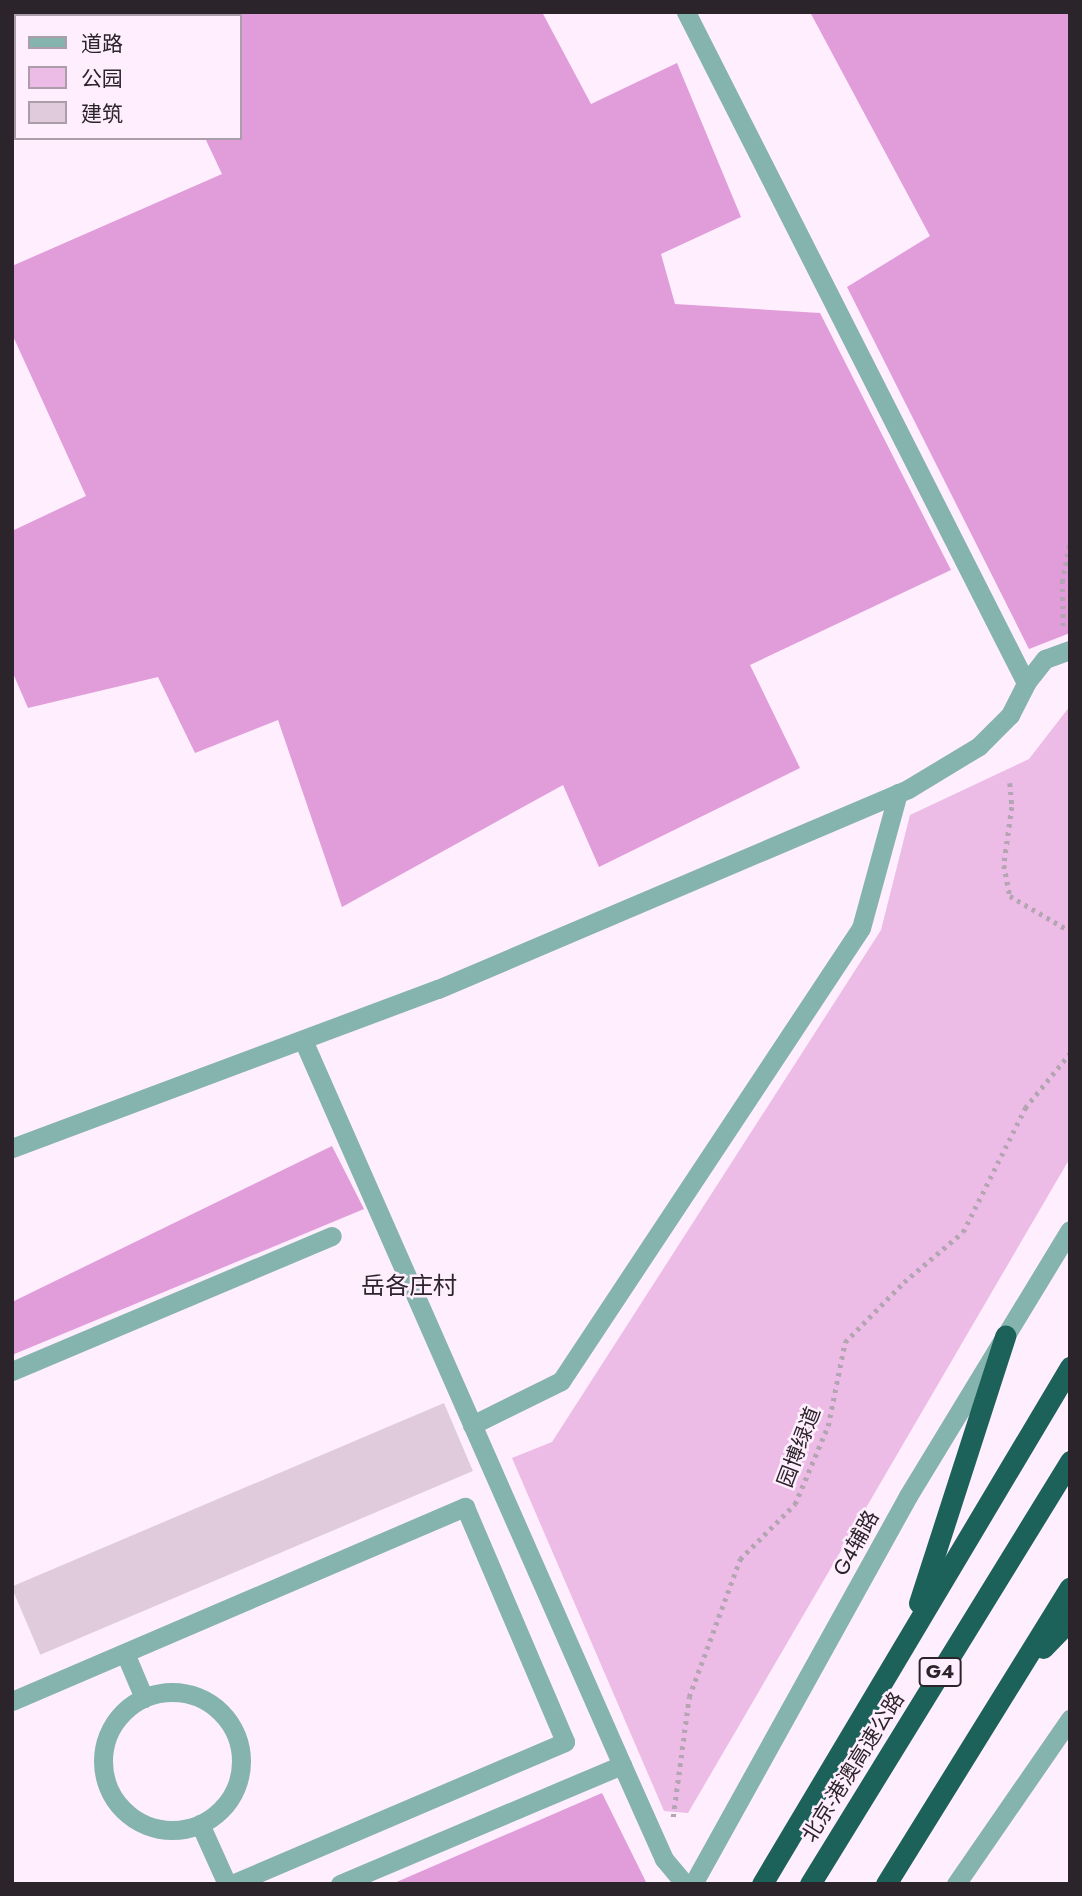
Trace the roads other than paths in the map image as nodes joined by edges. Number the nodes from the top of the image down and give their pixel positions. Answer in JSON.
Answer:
{"nodes":[{"id":1,"x":686,"y":12,"type":"edge"},
{"id":2,"x":1067,"y":651,"type":"edge"},
{"id":3,"x":1026,"y":683,"type":"junction"},
{"id":4,"x":898,"y":793,"type":"junction"},
{"id":5,"x":303,"y":1040,"type":"junction"},
{"id":6,"x":12,"y":1148,"type":"edge"},
{"id":7,"x":1070,"y":1230,"type":"edge"},
{"id":8,"x":332,"y":1236,"type":"dead end"},
{"id":9,"x":1005,"y":1336,"type":"junction"},
{"id":10,"x":1070,"y":1367,"type":"edge"},
{"id":11,"x":12,"y":1371,"type":"edge"},
{"id":12,"x":472,"y":1425,"type":"junction"},
{"id":13,"x":1070,"y":1461,"type":"edge"},
{"id":14,"x":1070,"y":1587,"type":"edge"},
{"id":15,"x":1070,"y":1620,"type":"edge"},
{"id":16,"x":908,"y":1638,"type":"junction"},
{"id":17,"x":125,"y":1653,"type":"junction"},
{"id":18,"x":1011,"y":1683,"type":"junction"},
{"id":19,"x":144,"y":1698,"type":"junction"},
{"id":20,"x":12,"y":1701,"type":"edge"},
{"id":21,"x":1070,"y":1719,"type":"edge"},
{"id":22,"x":622,"y":1765,"type":"junction"},
{"id":23,"x":200,"y":1824,"type":"junction"},
{"id":24,"x":227,"y":1884,"type":"edge"},
{"id":25,"x":232,"y":1884,"type":"edge"},
{"id":26,"x":340,"y":1884,"type":"edge"},
{"id":27,"x":685,"y":1884,"type":"edge"},
{"id":28,"x":693,"y":1884,"type":"edge"},
{"id":29,"x":762,"y":1884,"type":"edge"},
{"id":30,"x":810,"y":1884,"type":"edge"},
{"id":31,"x":886,"y":1884,"type":"edge"},
{"id":32,"x":956,"y":1884,"type":"edge"}],
"edges":[{"from":1,"to":3,"type":"street"},
{"from":2,"to":3,"type":"street"},
{"from":3,"to":4,"type":"street"},
{"from":4,"to":5,"type":"street"},
{"from":4,"to":12,"type":"street"},
{"from":5,"to":6,"type":"street"},
{"from":5,"to":12,"type":"street"},
{"from":7,"to":9,"type":"street","name":"G4辅路"},
{"from":8,"to":11,"type":"street"},
{"from":9,"to":16,"type":"highway"},
{"from":9,"to":28,"type":"street","name":"G4辅路"},
{"from":10,"to":16,"type":"highway"},
{"from":12,"to":22,"type":"street"},
{"from":13,"to":30,"type":"highway","name":"北京-港澳高速公路","number":"G4"},
{"from":14,"to":18,"type":"highway"},
{"from":15,"to":18,"type":"highway"},
{"from":16,"to":29,"type":"highway"},
{"from":17,"to":19,"type":"street"},
{"from":17,"to":20,"type":"street"},
{"from":17,"to":25,"type":"street"},
{"from":18,"to":31,"type":"highway"},
{"from":19,"to":23,"type":"street"},
{"from":19,"to":23,"type":"street"},
{"from":21,"to":32,"type":"street"},
{"from":22,"to":26,"type":"street"},
{"from":22,"to":27,"type":"street"},
{"from":23,"to":24,"type":"street"}]}
